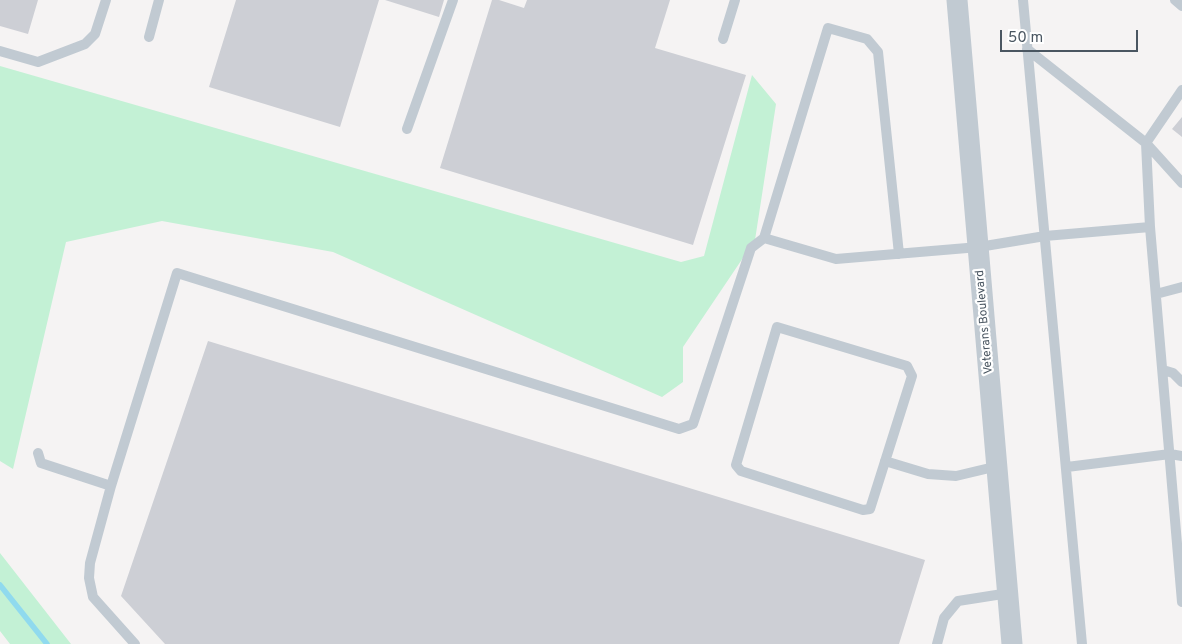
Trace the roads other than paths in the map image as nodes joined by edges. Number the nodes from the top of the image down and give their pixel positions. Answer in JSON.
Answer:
{"nodes":[{"id":1,"x":106,"y":0,"type":"edge"},
{"id":2,"x":159,"y":0,"type":"edge"},
{"id":3,"x":453,"y":0,"type":"edge"},
{"id":4,"x":735,"y":0,"type":"edge"},
{"id":5,"x":958,"y":0,"type":"edge"},
{"id":6,"x":1023,"y":0,"type":"edge"},
{"id":7,"x":1175,"y":0,"type":"edge"},
{"id":8,"x":1182,"y":6,"type":"edge"},
{"id":9,"x":149,"y":37,"type":"dead end"},
{"id":10,"x":723,"y":39,"type":"dead end"},
{"id":11,"x":1027,"y":49,"type":"junction"},
{"id":12,"x":0,"y":51,"type":"edge"},
{"id":13,"x":1182,"y":90,"type":"edge"},
{"id":14,"x":407,"y":129,"type":"dead end"},
{"id":15,"x":1146,"y":143,"type":"junction"},
{"id":16,"x":1182,"y":183,"type":"edge"},
{"id":17,"x":1150,"y":227,"type":"junction"},
{"id":18,"x":1045,"y":236,"type":"junction"},
{"id":19,"x":764,"y":238,"type":"junction"},
{"id":20,"x":979,"y":247,"type":"junction"},
{"id":21,"x":899,"y":254,"type":"junction"},
{"id":22,"x":1182,"y":287,"type":"edge"},
{"id":23,"x":1156,"y":294,"type":"junction"},
{"id":24,"x":1163,"y":370,"type":"junction"},
{"id":25,"x":1182,"y":382,"type":"edge"},
{"id":26,"x":38,"y":453,"type":"dead end"},
{"id":27,"x":1170,"y":454,"type":"junction"},
{"id":28,"x":1182,"y":456,"type":"edge"},
{"id":29,"x":885,"y":461,"type":"junction"},
{"id":30,"x":998,"y":466,"type":"junction"},
{"id":31,"x":1067,"y":466,"type":"junction"},
{"id":32,"x":111,"y":486,"type":"junction"},
{"id":33,"x":1178,"y":505,"type":"edge"},
{"id":34,"x":1009,"y":593,"type":"junction"},
{"id":35,"x":1182,"y":602,"type":"edge"},
{"id":36,"x":135,"y":644,"type":"edge"},
{"id":37,"x":936,"y":644,"type":"edge"},
{"id":38,"x":1012,"y":644,"type":"edge"},
{"id":39,"x":1082,"y":644,"type":"edge"}],
"edges":[{"from":1,"to":12,"type":"lane"},
{"from":2,"to":9,"type":"lane"},
{"from":3,"to":14,"type":"lane"},
{"from":4,"to":10,"type":"lane"},
{"from":5,"to":20,"type":"street","name":"Veterans Boulevard"},
{"from":6,"to":11,"type":"lane"},
{"from":7,"to":8,"type":"lane"},
{"from":11,"to":15,"type":"lane"},
{"from":11,"to":18,"type":"lane"},
{"from":13,"to":15,"type":"lane"},
{"from":15,"to":16,"type":"lane"},
{"from":15,"to":17,"type":"lane"},
{"from":17,"to":18,"type":"lane"},
{"from":17,"to":23,"type":"lane"},
{"from":18,"to":20,"type":"lane"},
{"from":18,"to":31,"type":"lane"},
{"from":19,"to":21,"type":"lane"},
{"from":19,"to":21,"type":"lane"},
{"from":19,"to":32,"type":"lane"},
{"from":20,"to":21,"type":"lane"},
{"from":20,"to":30,"type":"street","name":"Veterans Boulevard"},
{"from":22,"to":23,"type":"lane"},
{"from":23,"to":24,"type":"lane"},
{"from":24,"to":25,"type":"lane"},
{"from":24,"to":27,"type":"lane"},
{"from":26,"to":32,"type":"lane"},
{"from":27,"to":28,"type":"lane"},
{"from":27,"to":31,"type":"lane"},
{"from":27,"to":33,"type":"lane"},
{"from":29,"to":29,"type":"lane"},
{"from":29,"to":30,"type":"lane"},
{"from":30,"to":34,"type":"street","name":"Veterans Boulevard"},
{"from":31,"to":39,"type":"lane"},
{"from":32,"to":36,"type":"lane"},
{"from":33,"to":35,"type":"lane"},
{"from":34,"to":37,"type":"lane"},
{"from":34,"to":38,"type":"street","name":"Veterans Boulevard"}]}
